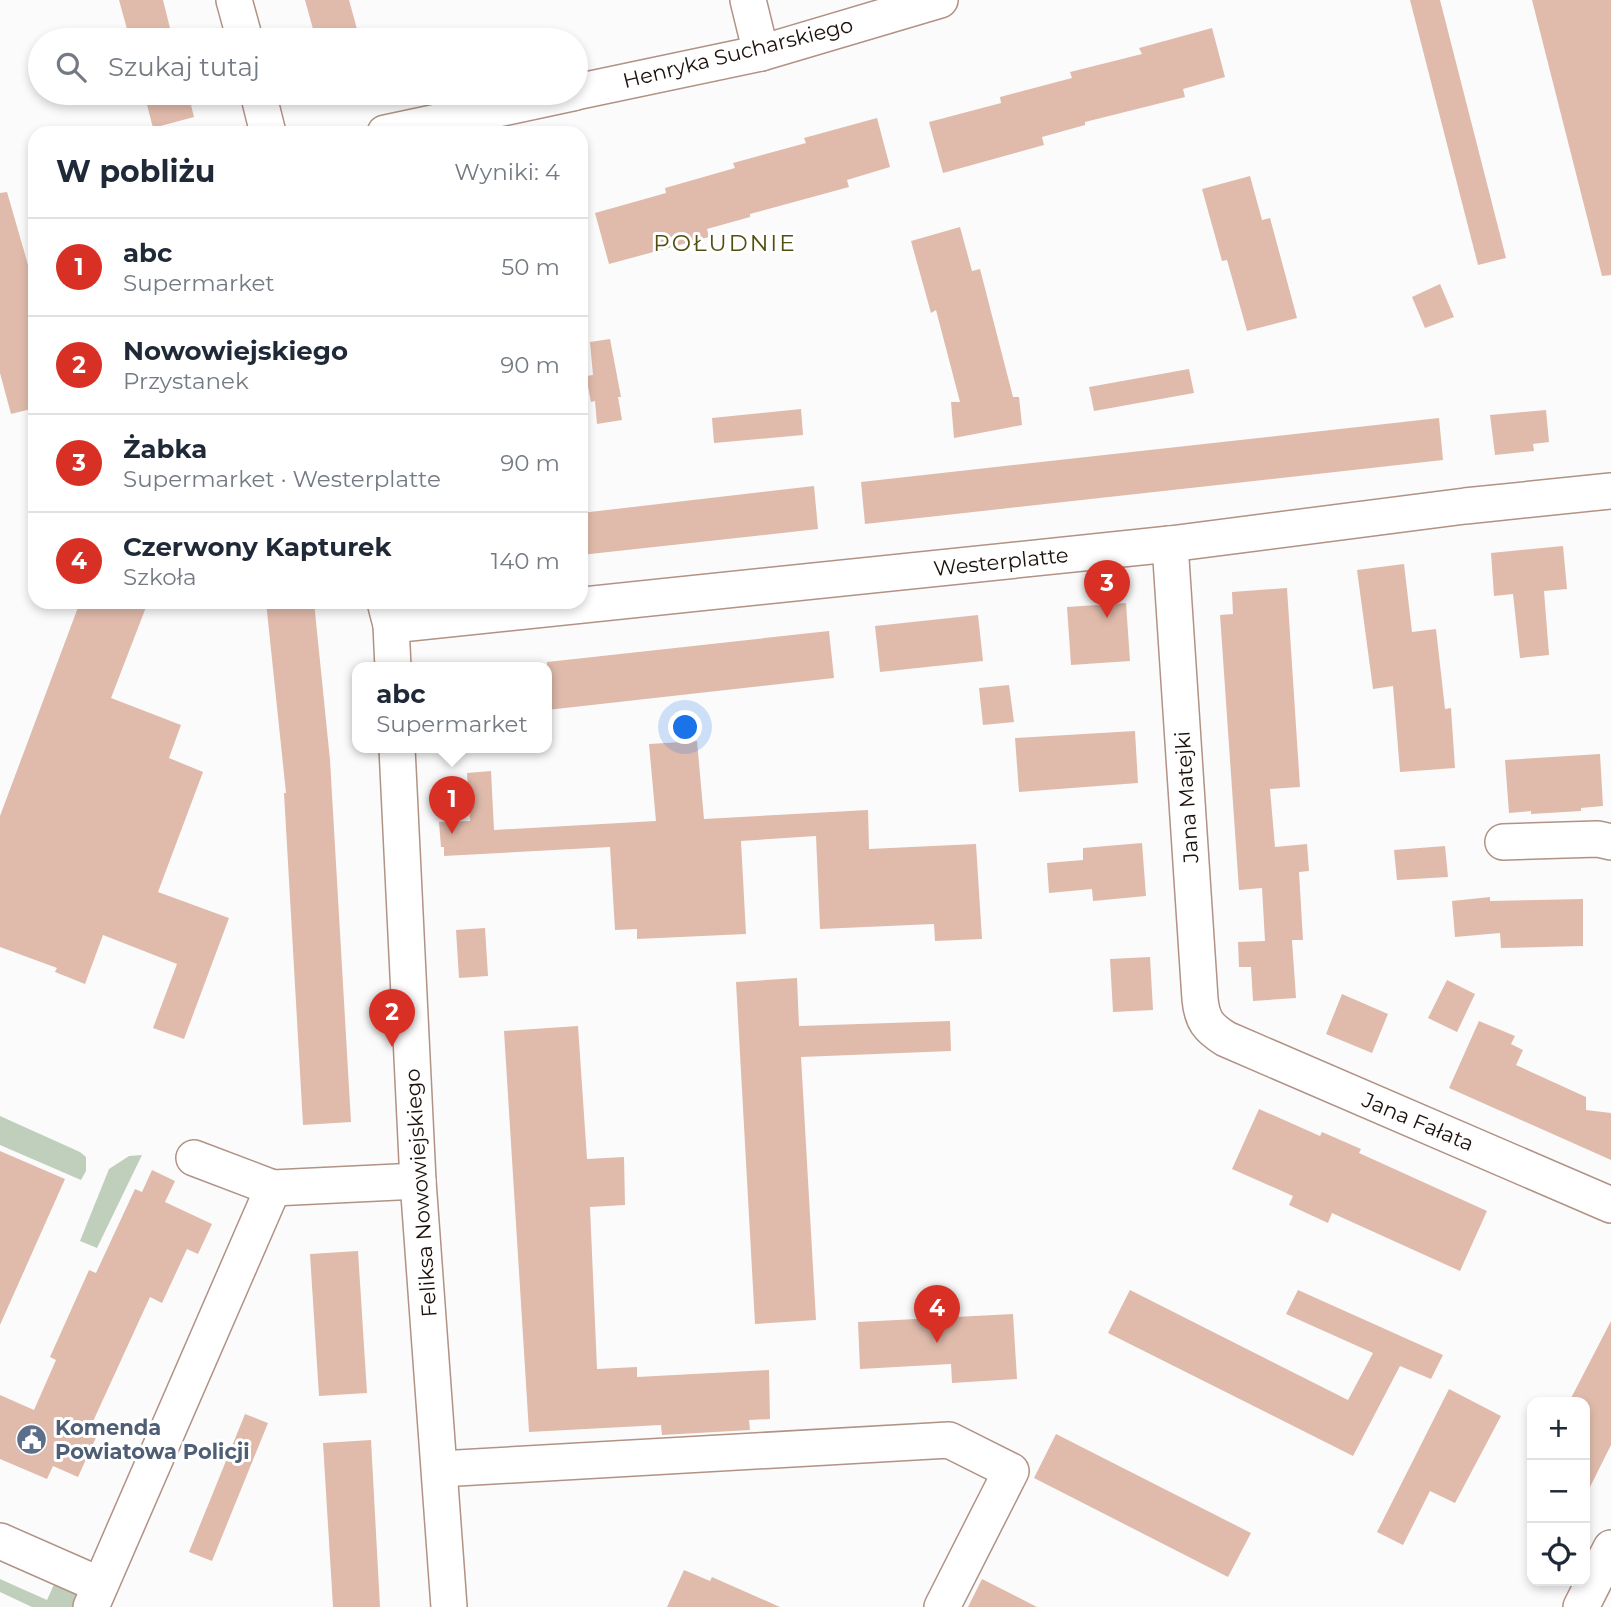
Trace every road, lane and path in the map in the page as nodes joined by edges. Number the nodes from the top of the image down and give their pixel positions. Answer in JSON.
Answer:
{"nodes":[{"id":1,"x":234,"y":0,"type":"edge"},
{"id":2,"x":748,"y":0,"type":"edge"},
{"id":3,"x":940,"y":0,"type":"edge"},
{"id":4,"x":242,"y":28,"type":"edge"},
{"id":5,"x":761,"y":52,"type":"junction"},
{"id":6,"x":588,"y":89,"type":"edge"},
{"id":7,"x":261,"y":105,"type":"edge"},
{"id":8,"x":514,"y":105,"type":"edge"},
{"id":9,"x":266,"y":126,"type":"edge"},
{"id":10,"x":417,"y":126,"type":"edge"},
{"id":11,"x":1611,"y":491,"type":"edge"},
{"id":12,"x":1170,"y":544,"type":"junction"},
{"id":13,"x":588,"y":595,"type":"edge"},
{"id":14,"x":433,"y":609,"type":"edge"},
{"id":15,"x":388,"y":613,"type":"edge"},
{"id":16,"x":392,"y":662,"type":"edge"},
{"id":17,"x":397,"y":753,"type":"edge"},
{"id":18,"x":1503,"y":842,"type":"dead end"},
{"id":19,"x":1611,"y":842,"type":"edge"},
{"id":20,"x":1226,"y":1040,"type":"joint"},
{"id":21,"x":194,"y":1158,"type":"dead end"},
{"id":22,"x":418,"y":1181,"type":"junction"},
{"id":23,"x":273,"y":1188,"type":"junction"},
{"id":24,"x":1611,"y":1205,"type":"edge"},
{"id":25,"x":440,"y":1469,"type":"junction"},
{"id":26,"x":0,"y":1541,"type":"edge"},
{"id":27,"x":1611,"y":1548,"type":"edge"},
{"id":28,"x":100,"y":1587,"type":"edge"},
{"id":29,"x":449,"y":1607,"type":"edge"},
{"id":30,"x":942,"y":1607,"type":"edge"},
{"id":31,"x":1581,"y":1607,"type":"edge"}],
"edges":[{"from":1,"to":4,"type":"street"},
{"from":2,"to":5,"type":"street"},
{"from":3,"to":5,"type":"street","name":"Henryka Sucharskiego"},
{"from":5,"to":6,"type":"street","name":"Henryka Sucharskiego"},
{"from":7,"to":9,"type":"street"},
{"from":8,"to":10,"type":"street","name":"Henryka Sucharskiego"},
{"from":11,"to":12,"type":"street","name":"Westerplatte"},
{"from":12,"to":13,"type":"street","name":"Westerplatte"},
{"from":12,"to":20,"type":"street","name":"Jana Matejki"},
{"from":14,"to":15,"type":"street","name":"Westerplatte"},
{"from":15,"to":16,"type":"street"},
{"from":17,"to":22,"type":"street","name":"Feliksa Nowowiejskiego"},
{"from":18,"to":19,"type":"street"},
{"from":20,"to":24,"type":"street","name":"Jana Fałata"},
{"from":21,"to":23,"type":"street"},
{"from":22,"to":23,"type":"street"},
{"from":22,"to":25,"type":"street","name":"Feliksa Nowowiejskiego"},
{"from":23,"to":28,"type":"street"},
{"from":25,"to":29,"type":"street","name":"Feliksa Nowowiejskiego"},
{"from":25,"to":30,"type":"street"},
{"from":26,"to":28,"type":"street"},
{"from":27,"to":31,"type":"street"}]}
